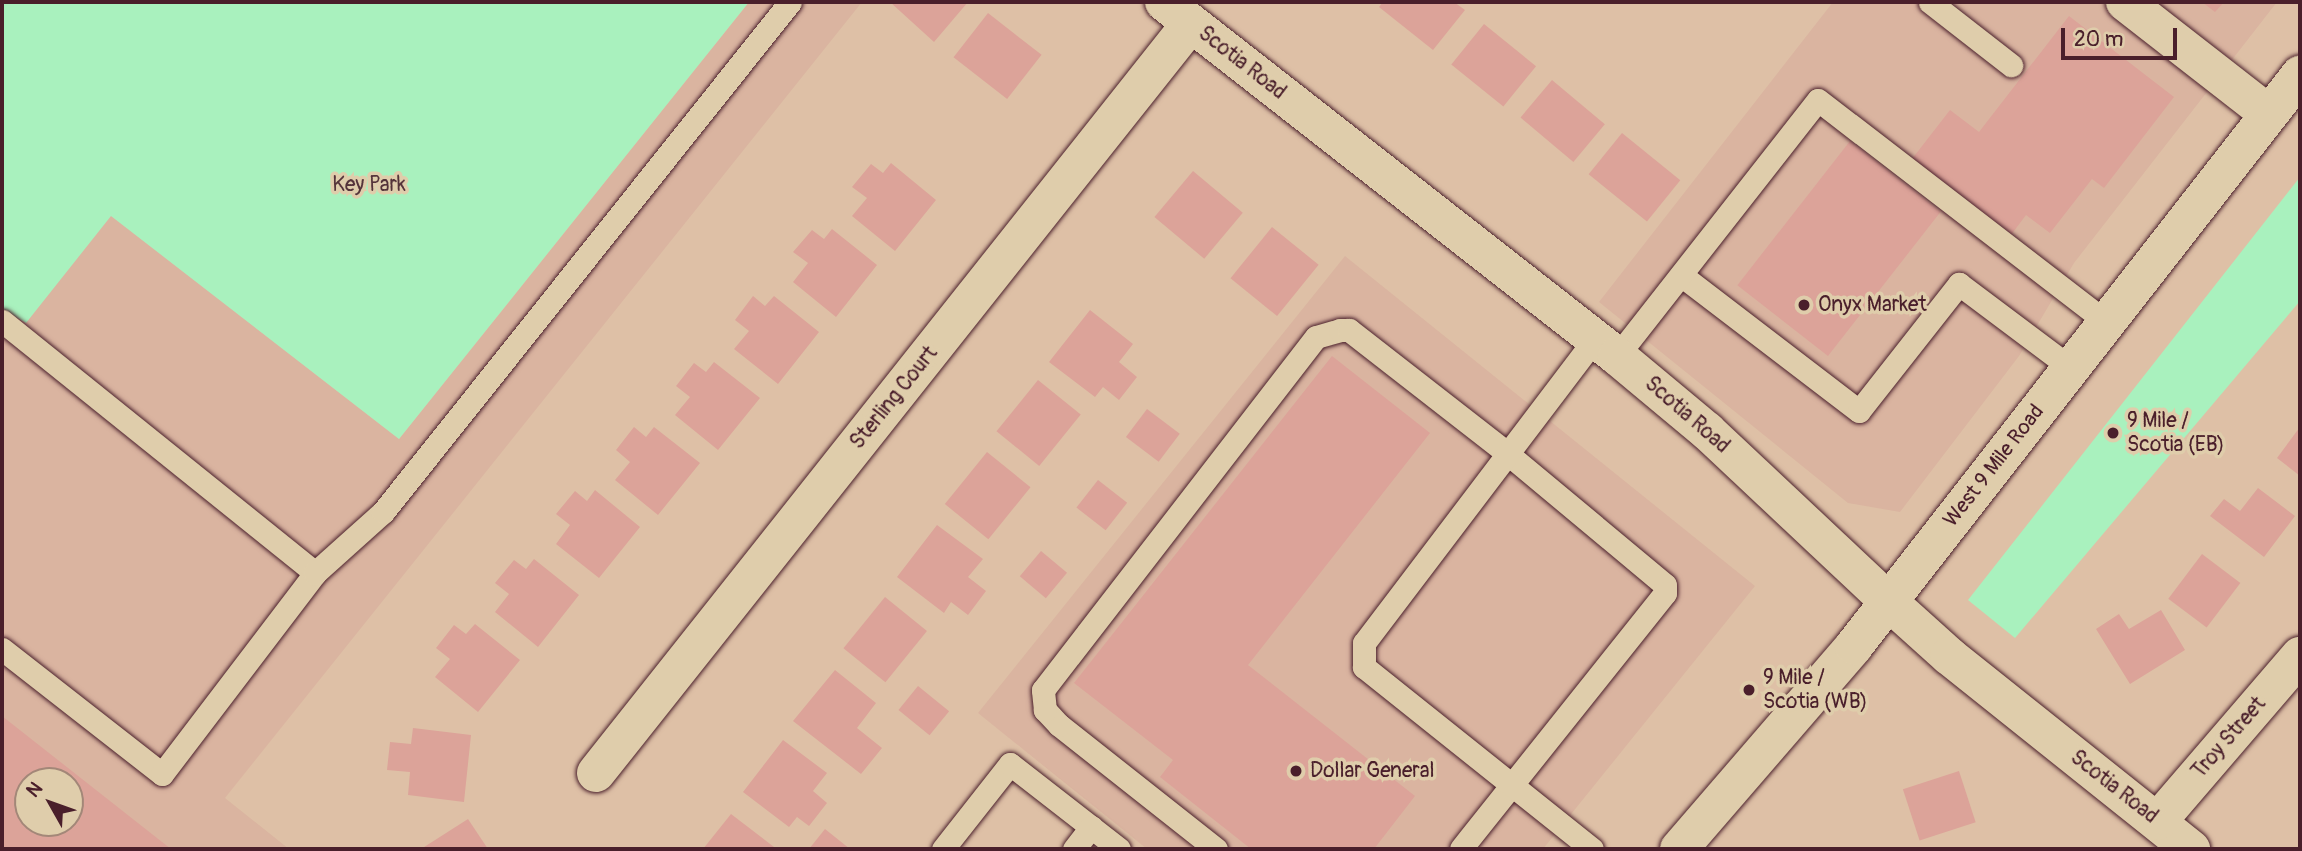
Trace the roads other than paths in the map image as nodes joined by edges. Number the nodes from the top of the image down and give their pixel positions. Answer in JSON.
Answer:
{"nodes":[{"id":1,"x":790,"y":2,"type":"edge"},
{"id":2,"x":1930,"y":2,"type":"edge"},
{"id":3,"x":2125,"y":2,"type":"edge"},
{"id":4,"x":1178,"y":12,"type":"edge"},
{"id":5,"x":2011,"y":65,"type":"dead end"},
{"id":6,"x":2300,"y":75,"type":"edge"},
{"id":7,"x":2269,"y":114,"type":"junction"},
{"id":8,"x":1681,"y":275,"type":"junction"},
{"id":9,"x":2,"y":321,"type":"edge"},
{"id":10,"x":2106,"y":322,"type":"junction"},
{"id":11,"x":1606,"y":347,"type":"junction"},
{"id":12,"x":2070,"y":368,"type":"junction"},
{"id":13,"x":1508,"y":454,"type":"junction"},
{"id":14,"x":315,"y":573,"type":"junction"},
{"id":15,"x":1888,"y":600,"type":"junction"},
{"id":16,"x":2,"y":649,"type":"edge"},
{"id":17,"x":2300,"y":656,"type":"edge"},
{"id":18,"x":596,"y":772,"type":"dead end"},
{"id":19,"x":1513,"y":784,"type":"junction"},
{"id":20,"x":2158,"y":821,"type":"junction"},
{"id":21,"x":1091,"y":827,"type":"junction"},
{"id":22,"x":943,"y":849,"type":"edge"},
{"id":23,"x":1074,"y":849,"type":"edge"},
{"id":24,"x":1119,"y":849,"type":"edge"},
{"id":25,"x":1216,"y":849,"type":"edge"},
{"id":26,"x":1461,"y":849,"type":"edge"},
{"id":27,"x":1592,"y":849,"type":"edge"},
{"id":28,"x":1679,"y":849,"type":"edge"},
{"id":29,"x":2191,"y":849,"type":"edge"}],
"edges":[{"from":1,"to":14,"type":"lane"},
{"from":2,"to":5,"type":"lane"},
{"from":3,"to":7,"type":"street"},
{"from":4,"to":11,"type":"street","name":"Scotia Road"},
{"from":4,"to":18,"type":"street","name":"Sterling Court"},
{"from":6,"to":7,"type":"street","name":"West 9 Mile Road"},
{"from":7,"to":10,"type":"street","name":"West 9 Mile Road"},
{"from":8,"to":10,"type":"lane"},
{"from":8,"to":11,"type":"lane"},
{"from":8,"to":12,"type":"lane"},
{"from":9,"to":14,"type":"lane"},
{"from":10,"to":12,"type":"street","name":"West 9 Mile Road"},
{"from":11,"to":13,"type":"lane"},
{"from":11,"to":15,"type":"street","name":"Scotia Road"},
{"from":12,"to":15,"type":"street","name":"West 9 Mile Road"},
{"from":13,"to":19,"type":"lane"},
{"from":13,"to":19,"type":"lane"},
{"from":13,"to":25,"type":"lane"},
{"from":14,"to":16,"type":"lane"},
{"from":15,"to":20,"type":"street","name":"Scotia Road"},
{"from":15,"to":28,"type":"street","name":"West 9 Mile Road"},
{"from":17,"to":20,"type":"street","name":"Troy Street"},
{"from":19,"to":26,"type":"lane"},
{"from":19,"to":27,"type":"lane"},
{"from":20,"to":29,"type":"street","name":"Scotia Road"},
{"from":21,"to":22,"type":"lane"},
{"from":21,"to":23,"type":"lane"},
{"from":21,"to":24,"type":"lane"}]}
